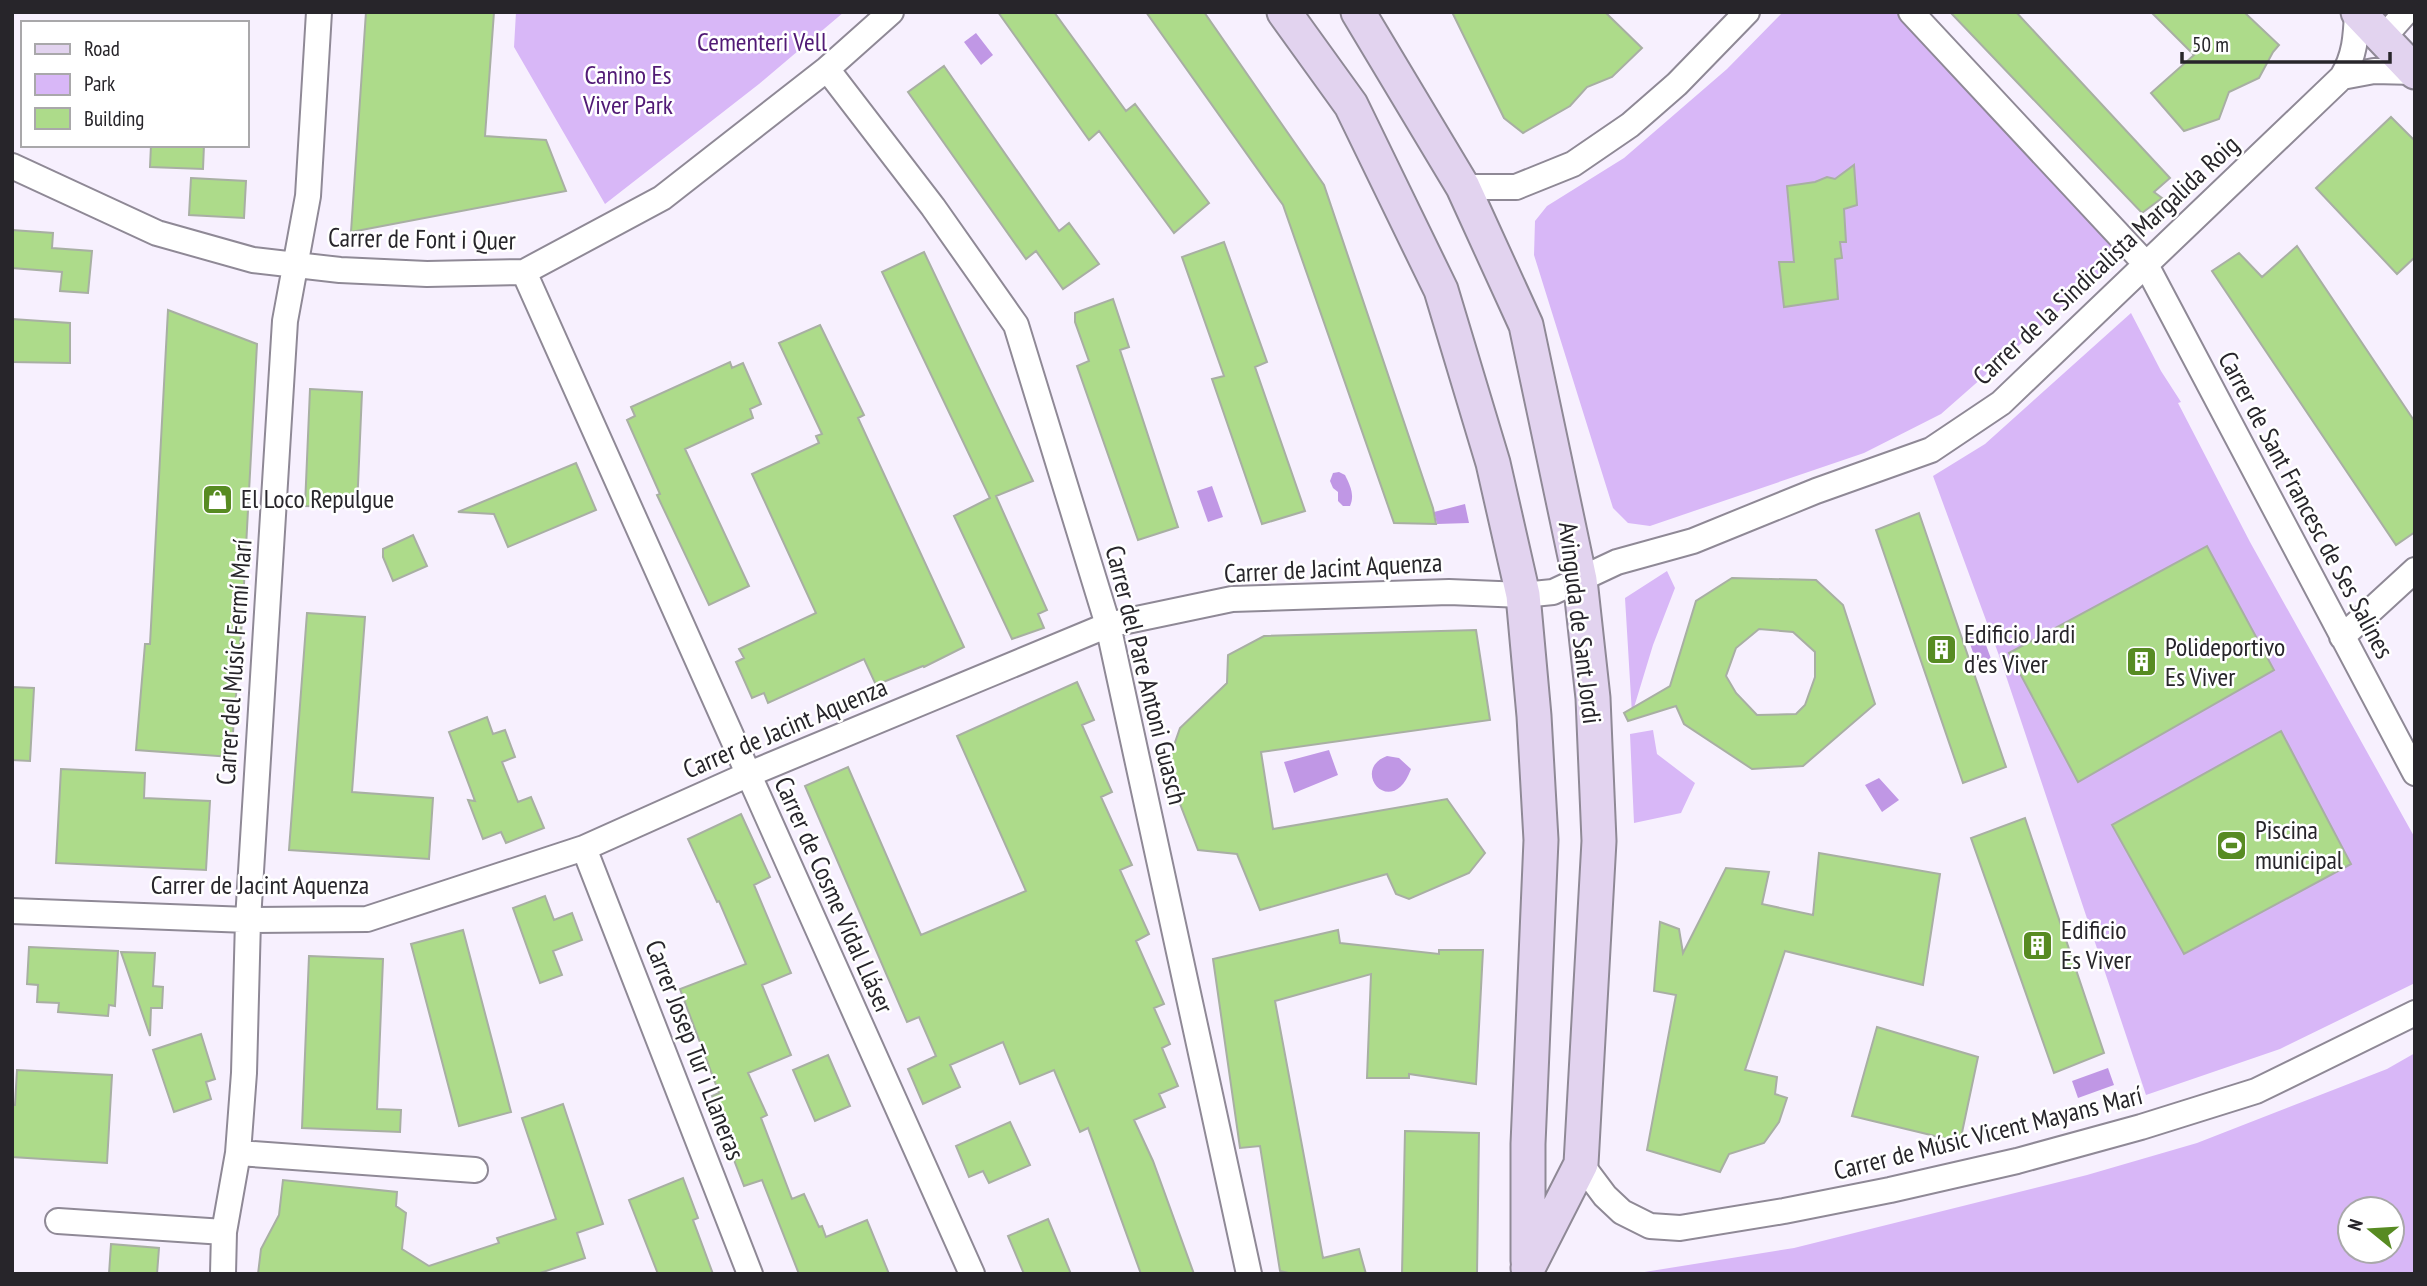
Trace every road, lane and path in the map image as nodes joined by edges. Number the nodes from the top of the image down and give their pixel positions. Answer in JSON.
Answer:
{"nodes":[{"id":1,"x":319,"y":12,"type":"edge"},
{"id":2,"x":891,"y":12,"type":"edge"},
{"id":3,"x":1284,"y":12,"type":"edge"},
{"id":4,"x":1358,"y":12,"type":"edge"},
{"id":5,"x":1747,"y":12,"type":"edge"},
{"id":6,"x":1911,"y":12,"type":"edge"},
{"id":7,"x":2358,"y":12,"type":"edge"},
{"id":8,"x":2406,"y":12,"type":"edge"},
{"id":9,"x":2383,"y":38,"type":"junction"},
{"id":10,"x":827,"y":69,"type":"junction"},
{"id":11,"x":2415,"y":72,"type":"edge"},
{"id":12,"x":2342,"y":77,"type":"junction"},
{"id":13,"x":12,"y":166,"type":"edge"},
{"id":14,"x":1463,"y":187,"type":"junction"},
{"id":15,"x":2145,"y":263,"type":"junction"},
{"id":16,"x":294,"y":266,"type":"junction"},
{"id":17,"x":524,"y":272,"type":"junction"},
{"id":18,"x":2415,"y":570,"type":"edge"},
{"id":19,"x":1580,"y":580,"type":"junction"},
{"id":20,"x":1523,"y":595,"type":"junction"},
{"id":21,"x":1108,"y":625,"type":"junction"},
{"id":22,"x":2342,"y":637,"type":"junction"},
{"id":23,"x":2415,"y":773,"type":"edge"},
{"id":24,"x":747,"y":775,"type":"junction"},
{"id":25,"x":584,"y":848,"type":"junction"},
{"id":26,"x":12,"y":911,"type":"edge"},
{"id":27,"x":248,"y":920,"type":"junction"},
{"id":28,"x":2415,"y":1013,"type":"edge"},
{"id":29,"x":238,"y":1153,"type":"junction"},
{"id":30,"x":1581,"y":1164,"type":"junction"},
{"id":31,"x":475,"y":1170,"type":"dead end"},
{"id":32,"x":58,"y":1221,"type":"dead end"},
{"id":33,"x":225,"y":1232,"type":"junction"},
{"id":34,"x":1528,"y":1271,"type":"edge"},
{"id":35,"x":223,"y":1274,"type":"edge"},
{"id":36,"x":750,"y":1274,"type":"edge"},
{"id":37,"x":972,"y":1274,"type":"edge"},
{"id":38,"x":1250,"y":1274,"type":"edge"}],
"edges":[{"from":1,"to":16,"type":"street","name":"Carrer del Músic Fermí Marí"},
{"from":2,"to":10,"type":"street","name":"Carrer de Font i Quer"},
{"from":3,"to":20,"type":"street","name":"Avinguda de Sant Jordi"},
{"from":4,"to":14,"type":"street","name":"Avinguda de Sant Jordi"},
{"from":5,"to":14,"type":"street"},
{"from":6,"to":15,"type":"street","name":"Carrer de Sant Francesc de Ses Salines"},
{"from":7,"to":9,"type":"street"},
{"from":7,"to":12,"type":"street","name":"Carrer de la Sindicalista Margalida Roig"},
{"from":8,"to":9,"type":"street"},
{"from":9,"to":11,"type":"street"},
{"from":10,"to":17,"type":"street","name":"Carrer de Font i Quer"},
{"from":10,"to":21,"type":"street","name":"Carrer del Pare Antoni Guasch"},
{"from":11,"to":12,"type":"street"},
{"from":12,"to":15,"type":"street","name":"Carrer de la Sindicalista Margalida Roig"},
{"from":13,"to":16,"type":"street","name":"Carrer de Font i Quer"},
{"from":14,"to":19,"type":"street","name":"Avinguda de Sant Jordi"},
{"from":15,"to":19,"type":"street","name":"Carrer de la Sindicalista Margalida Roig"},
{"from":15,"to":22,"type":"street","name":"Carrer de Sant Francesc de Ses Salines"},
{"from":16,"to":17,"type":"street","name":"Carrer de Font i Quer"},
{"from":16,"to":27,"type":"street","name":"Carrer del Músic Fermí Marí"},
{"from":17,"to":24,"type":"street","name":"Carrer de Cosme Vidal Lláser"},
{"from":18,"to":22,"type":"street"},
{"from":19,"to":20,"type":"street","name":"Carrer de Jacint Aquenza"},
{"from":19,"to":30,"type":"street","name":"Avinguda de Sant Jordi"},
{"from":20,"to":21,"type":"street","name":"Carrer de Jacint Aquenza"},
{"from":20,"to":34,"type":"street","name":"Avinguda de Sant Jordi"},
{"from":21,"to":24,"type":"street","name":"Carrer de Jacint Aquenza"},
{"from":21,"to":38,"type":"street","name":"Carrer del Pare Antoni Guasch"},
{"from":22,"to":23,"type":"street","name":"Carrer de Sant Francesc de Ses Salines"},
{"from":24,"to":25,"type":"street","name":"Carrer de Jacint Aquenza"},
{"from":24,"to":37,"type":"street","name":"Carrer de Cosme Vidal Lláser"},
{"from":25,"to":27,"type":"street","name":"Carrer de Jacint Aquenza"},
{"from":25,"to":36,"type":"street","name":"Carrer Josep Tur i Llaneras"},
{"from":26,"to":27,"type":"street","name":"Carrer de Jacint Aquenza"},
{"from":27,"to":29,"type":"street","name":"Carrer del Músic Fermí Marí"},
{"from":28,"to":30,"type":"street","name":"Carrer de Músic Vicent Mayans Marí"},
{"from":29,"to":31,"type":"street"},
{"from":29,"to":33,"type":"street","name":"Carrer del Músic Fermí Marí"},
{"from":30,"to":34,"type":"street","name":"Avinguda de Sant Jordi"},
{"from":32,"to":33,"type":"street"},
{"from":33,"to":35,"type":"street","name":"Carrer del Músic Fermí Marí"}]}
